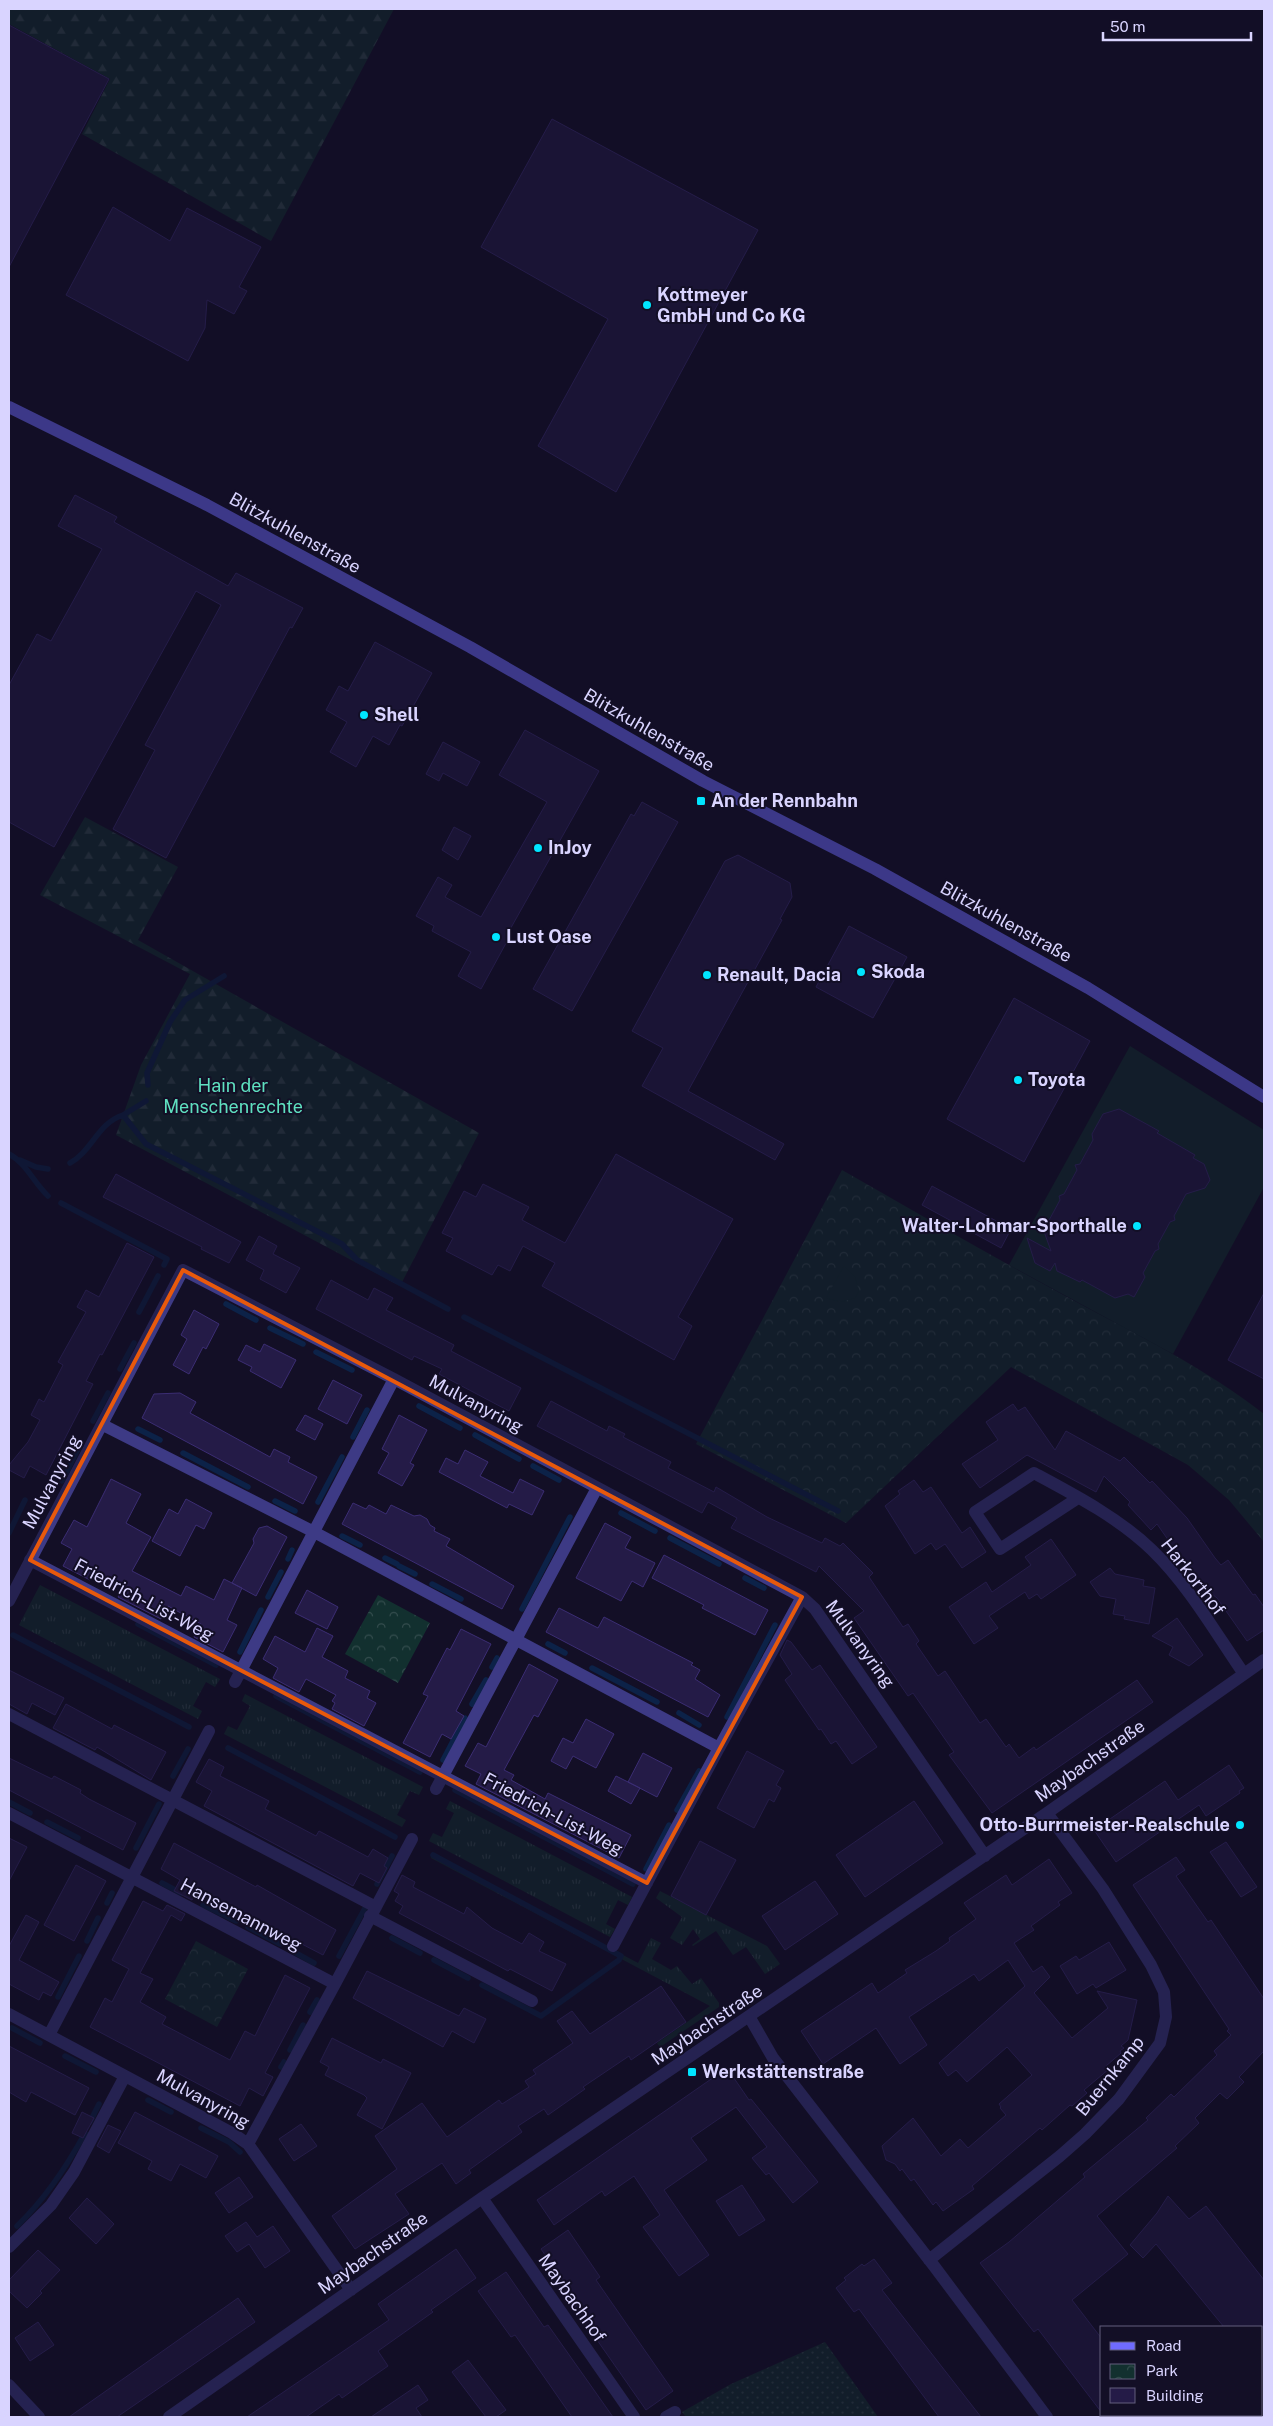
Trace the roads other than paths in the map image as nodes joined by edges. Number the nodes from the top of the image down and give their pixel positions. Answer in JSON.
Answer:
{"nodes":[{"id":1,"x":9,"y":407,"type":"edge"},
{"id":2,"x":1264,"y":1097,"type":"edge"},
{"id":3,"x":394,"y":1379,"type":"junction"},
{"id":4,"x":103,"y":1425,"type":"junction"},
{"id":5,"x":597,"y":1488,"type":"junction"},
{"id":6,"x":1078,"y":1498,"type":"junction"},
{"id":7,"x":314,"y":1532,"type":"junction"},
{"id":8,"x":30,"y":1560,"type":"junction"},
{"id":9,"x":802,"y":1597,"type":"junction"},
{"id":10,"x":9,"y":1601,"type":"edge"},
{"id":11,"x":518,"y":1640,"type":"junction"},
{"id":12,"x":1264,"y":1660,"type":"edge"},
{"id":13,"x":241,"y":1670,"type":"junction"},
{"id":14,"x":1244,"y":1674,"type":"junction"},
{"id":15,"x":235,"y":1682,"type":"dead end"},
{"id":16,"x":9,"y":1714,"type":"edge"},
{"id":17,"x":209,"y":1731,"type":"dead end"},
{"id":18,"x":719,"y":1748,"type":"junction"},
{"id":19,"x":443,"y":1777,"type":"junction"},
{"id":20,"x":436,"y":1789,"type":"dead end"},
{"id":21,"x":172,"y":1799,"type":"junction"},
{"id":22,"x":9,"y":1813,"type":"edge"},
{"id":23,"x":1047,"y":1813,"type":"junction"},
{"id":24,"x":412,"y":1839,"type":"dead end"},
{"id":25,"x":985,"y":1856,"type":"junction"},
{"id":26,"x":131,"y":1877,"type":"junction"},
{"id":27,"x":647,"y":1883,"type":"junction"},
{"id":28,"x":373,"y":1911,"type":"junction"},
{"id":29,"x":613,"y":1946,"type":"dead end"},
{"id":30,"x":335,"y":1984,"type":"junction"},
{"id":31,"x":532,"y":2001,"type":"dead end"},
{"id":32,"x":9,"y":2014,"type":"edge"},
{"id":33,"x":750,"y":2018,"type":"junction"},
{"id":34,"x":49,"y":2035,"type":"junction"},
{"id":35,"x":125,"y":2076,"type":"junction"},
{"id":36,"x":248,"y":2144,"type":"junction"},
{"id":37,"x":482,"y":2198,"type":"junction"},
{"id":38,"x":9,"y":2247,"type":"edge"},
{"id":39,"x":929,"y":2260,"type":"junction"},
{"id":40,"x":351,"y":2290,"type":"junction"},
{"id":41,"x":9,"y":2385,"type":"edge"},
{"id":42,"x":39,"y":2417,"type":"edge"},
{"id":43,"x":169,"y":2417,"type":"edge"},
{"id":44,"x":634,"y":2417,"type":"edge"},
{"id":45,"x":1047,"y":2417,"type":"edge"}],
"edges":[{"from":1,"to":2,"type":"main road","name":"Blitzkuhlenstraße"},
{"from":3,"to":4,"type":"street","name":"Mulvanyring"},
{"from":3,"to":5,"type":"street","name":"Mulvanyring"},
{"from":3,"to":7,"type":"street"},
{"from":4,"to":7,"type":"street"},
{"from":4,"to":8,"type":"street","name":"Mulvanyring"},
{"from":5,"to":9,"type":"street","name":"Mulvanyring"},
{"from":5,"to":11,"type":"street"},
{"from":6,"to":6,"type":"street","name":"Harkorthof"},
{"from":6,"to":14,"type":"street","name":"Harkorthof"},
{"from":7,"to":11,"type":"street"},
{"from":7,"to":13,"type":"street"},
{"from":8,"to":10,"type":"street","name":"Mulvanyring"},
{"from":8,"to":13,"type":"street","name":"Friedrich-List-Weg"},
{"from":9,"to":18,"type":"street"},
{"from":9,"to":25,"type":"street","name":"Mulvanyring"},
{"from":11,"to":18,"type":"street"},
{"from":11,"to":19,"type":"street"},
{"from":12,"to":14,"type":"street","name":"Maybachstraße"},
{"from":13,"to":15,"type":"street"},
{"from":13,"to":19,"type":"street","name":"Friedrich-List-Weg"},
{"from":14,"to":23,"type":"street","name":"Maybachstraße"},
{"from":16,"to":21,"type":"street"},
{"from":17,"to":21,"type":"street"},
{"from":18,"to":27,"type":"street"},
{"from":19,"to":20,"type":"street"},
{"from":19,"to":27,"type":"street","name":"Friedrich-List-Weg"},
{"from":21,"to":26,"type":"street"},
{"from":21,"to":28,"type":"street"},
{"from":22,"to":26,"type":"street","name":"Hansemannweg"},
{"from":23,"to":25,"type":"street","name":"Maybachstraße"},
{"from":23,"to":39,"type":"street","name":"Buernkamp"},
{"from":24,"to":28,"type":"street"},
{"from":25,"to":33,"type":"street","name":"Maybachstraße"},
{"from":26,"to":30,"type":"street","name":"Hansemannweg"},
{"from":26,"to":34,"type":"street"},
{"from":27,"to":29,"type":"street"},
{"from":28,"to":30,"type":"street"},
{"from":28,"to":31,"type":"street"},
{"from":30,"to":36,"type":"street"},
{"from":32,"to":34,"type":"street","name":"Mulvanyring"},
{"from":33,"to":37,"type":"street","name":"Maybachstraße"},
{"from":33,"to":39,"type":"street"},
{"from":34,"to":35,"type":"street","name":"Mulvanyring"},
{"from":35,"to":36,"type":"street","name":"Mulvanyring"},
{"from":35,"to":38,"type":"street"},
{"from":36,"to":40,"type":"street","name":"Mulvanyring"},
{"from":37,"to":40,"type":"street","name":"Maybachstraße"},
{"from":37,"to":44,"type":"street","name":"Maybachhof"},
{"from":39,"to":45,"type":"street"},
{"from":40,"to":43,"type":"street","name":"Maybachstraße"},
{"from":41,"to":42,"type":"street"}]}
